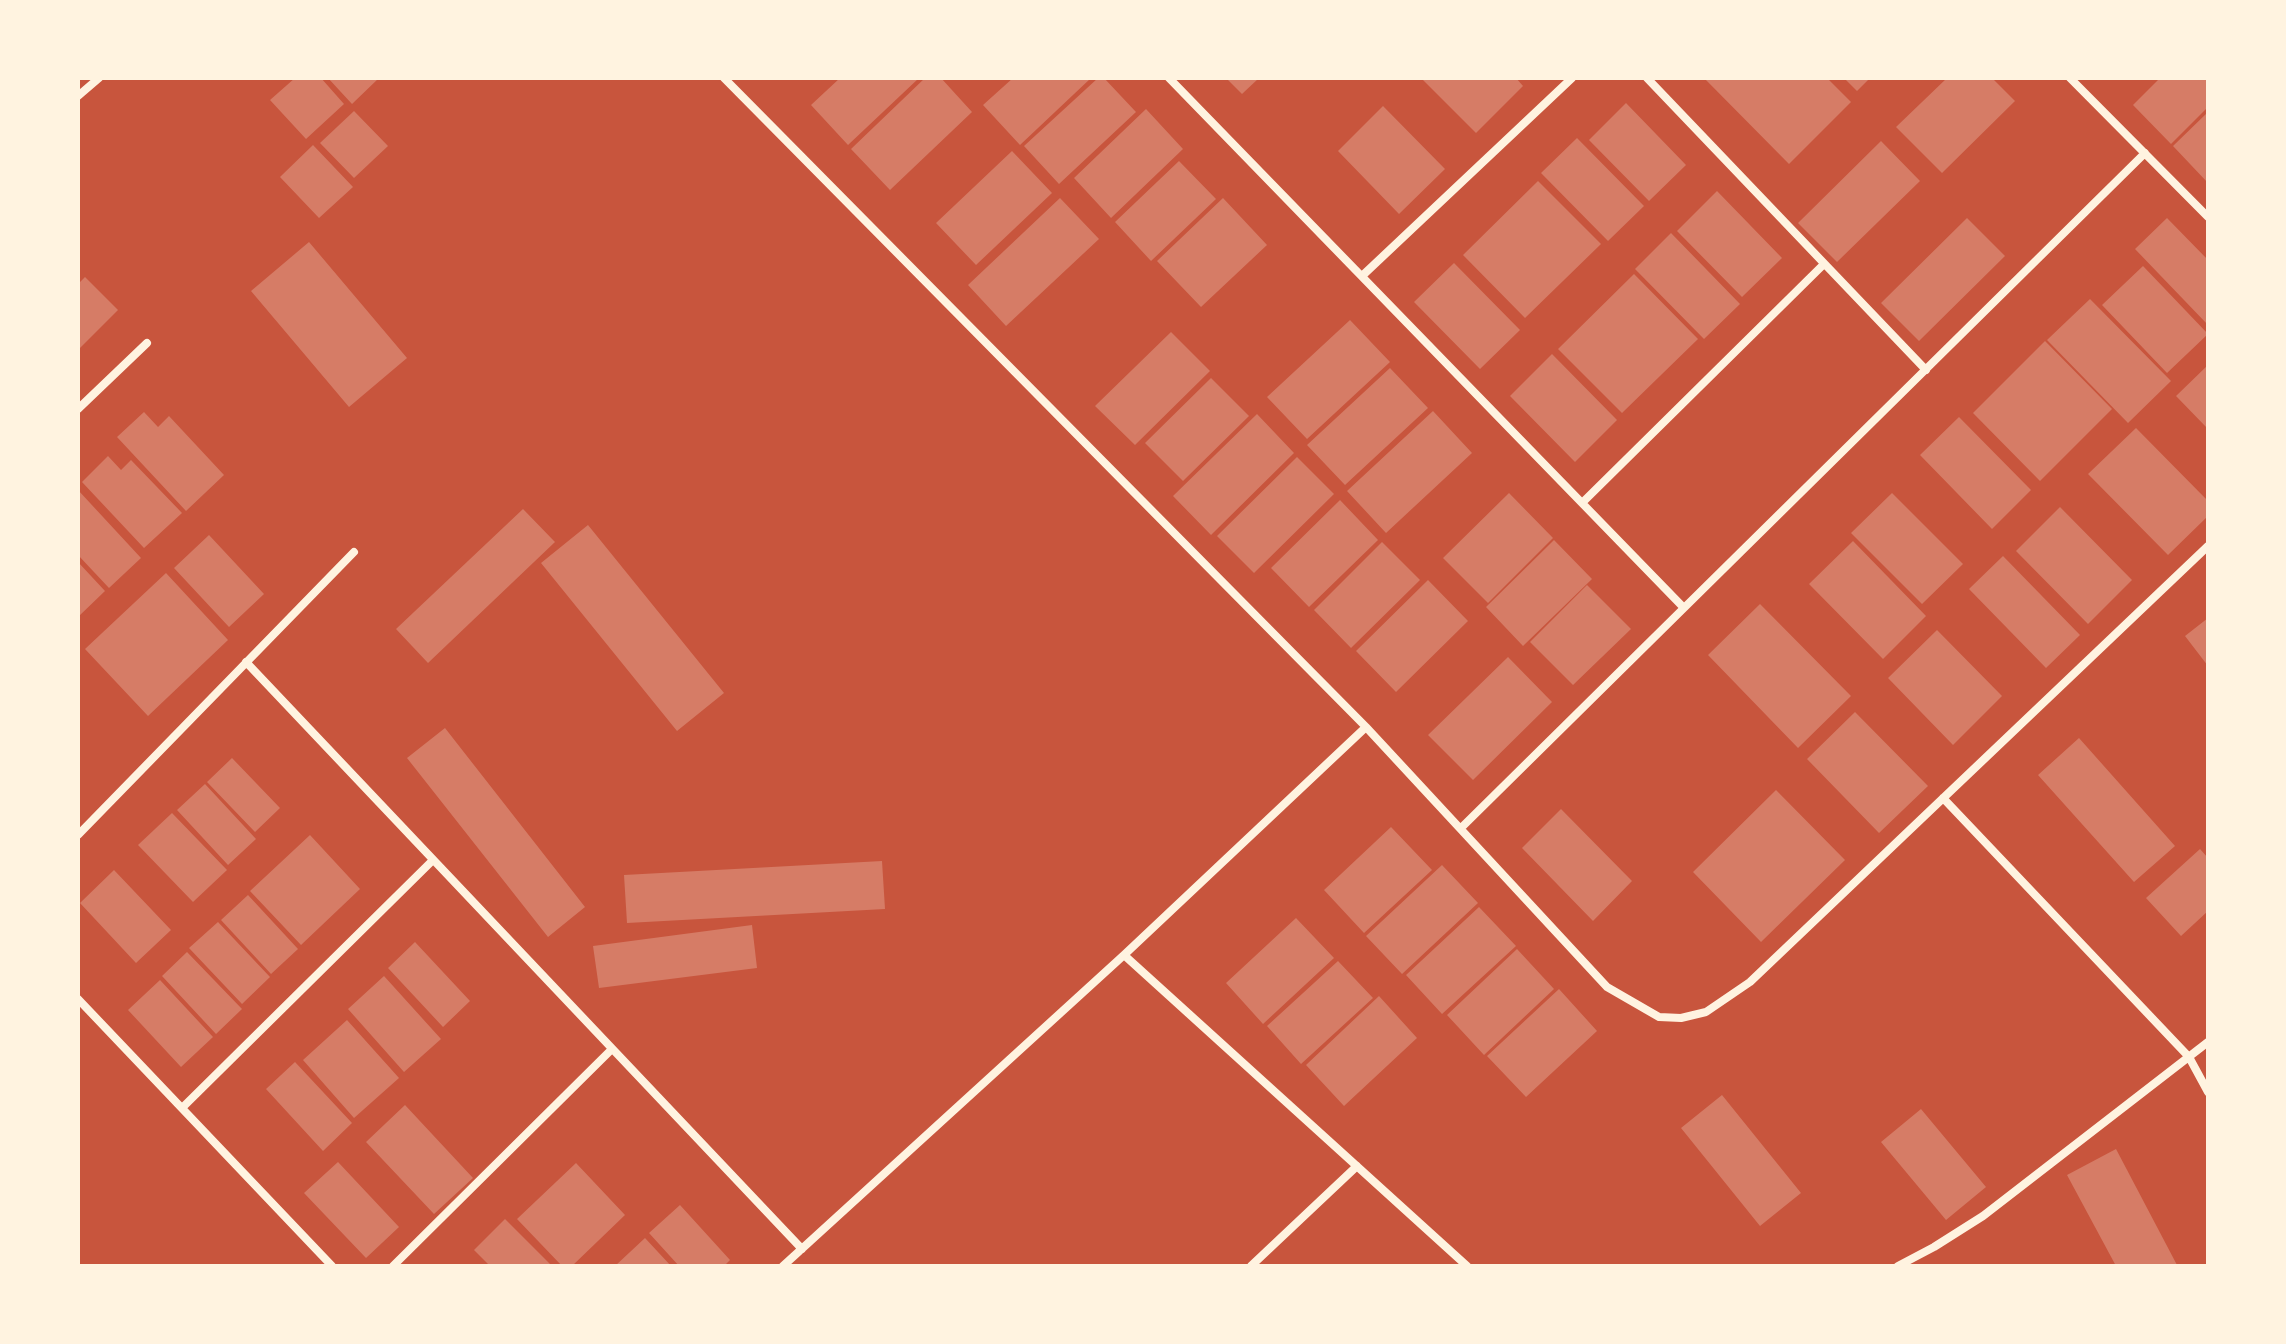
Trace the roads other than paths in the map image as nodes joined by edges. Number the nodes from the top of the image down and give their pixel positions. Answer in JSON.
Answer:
{"nodes":[{"id":1,"x":99,"y":78,"type":"edge"},
{"id":2,"x":724,"y":78,"type":"edge"},
{"id":3,"x":1169,"y":78,"type":"edge"},
{"id":4,"x":1572,"y":78,"type":"edge"},
{"id":5,"x":1647,"y":78,"type":"edge"},
{"id":6,"x":2070,"y":78,"type":"edge"},
{"id":7,"x":78,"y":96,"type":"edge"},
{"id":8,"x":2145,"y":153,"type":"junction"},
{"id":9,"x":2208,"y":217,"type":"edge"},
{"id":10,"x":1824,"y":264,"type":"junction"},
{"id":11,"x":1362,"y":276,"type":"junction"},
{"id":12,"x":147,"y":343,"type":"dead end"},
{"id":13,"x":1926,"y":370,"type":"junction"},
{"id":14,"x":78,"y":409,"type":"edge"},
{"id":15,"x":1582,"y":503,"type":"junction"},
{"id":16,"x":2208,"y":546,"type":"edge"},
{"id":17,"x":354,"y":552,"type":"dead end"},
{"id":18,"x":1684,"y":608,"type":"junction"},
{"id":19,"x":246,"y":662,"type":"junction"},
{"id":20,"x":1366,"y":727,"type":"junction"},
{"id":21,"x":1943,"y":798,"type":"junction"},
{"id":22,"x":1461,"y":828,"type":"junction"},
{"id":23,"x":78,"y":835,"type":"edge"},
{"id":24,"x":433,"y":860,"type":"junction"},
{"id":25,"x":1124,"y":955,"type":"junction"},
{"id":26,"x":78,"y":999,"type":"edge"},
{"id":27,"x":2208,"y":1042,"type":"edge"},
{"id":28,"x":612,"y":1049,"type":"junction"},
{"id":29,"x":2189,"y":1057,"type":"junction"},
{"id":30,"x":2208,"y":1092,"type":"edge"},
{"id":31,"x":182,"y":1108,"type":"junction"},
{"id":32,"x":1357,"y":1166,"type":"junction"},
{"id":33,"x":802,"y":1249,"type":"junction"},
{"id":34,"x":332,"y":1266,"type":"edge"},
{"id":35,"x":393,"y":1266,"type":"edge"},
{"id":36,"x":783,"y":1266,"type":"edge"},
{"id":37,"x":1251,"y":1266,"type":"edge"},
{"id":38,"x":1467,"y":1266,"type":"edge"},
{"id":39,"x":1898,"y":1266,"type":"edge"}],
"edges":[{"from":1,"to":7,"type":"street"},
{"from":2,"to":20,"type":"street"},
{"from":3,"to":11,"type":"street"},
{"from":4,"to":11,"type":"street"},
{"from":5,"to":10,"type":"street"},
{"from":6,"to":8,"type":"street"},
{"from":8,"to":9,"type":"street"},
{"from":8,"to":13,"type":"street"},
{"from":10,"to":13,"type":"street"},
{"from":10,"to":15,"type":"street"},
{"from":11,"to":15,"type":"street"},
{"from":12,"to":14,"type":"street"},
{"from":13,"to":18,"type":"street"},
{"from":15,"to":18,"type":"street"},
{"from":16,"to":21,"type":"street"},
{"from":17,"to":19,"type":"street"},
{"from":18,"to":22,"type":"street"},
{"from":19,"to":23,"type":"street"},
{"from":19,"to":24,"type":"street"},
{"from":20,"to":22,"type":"street"},
{"from":20,"to":25,"type":"street"},
{"from":21,"to":22,"type":"street"},
{"from":21,"to":29,"type":"street"},
{"from":24,"to":28,"type":"street"},
{"from":24,"to":31,"type":"street"},
{"from":25,"to":32,"type":"street"},
{"from":25,"to":33,"type":"street"},
{"from":26,"to":31,"type":"street"},
{"from":27,"to":29,"type":"street"},
{"from":28,"to":33,"type":"street"},
{"from":28,"to":35,"type":"street"},
{"from":29,"to":30,"type":"street"},
{"from":29,"to":39,"type":"street"},
{"from":31,"to":34,"type":"street"},
{"from":32,"to":37,"type":"street"},
{"from":32,"to":38,"type":"street"},
{"from":33,"to":36,"type":"street"}]}
